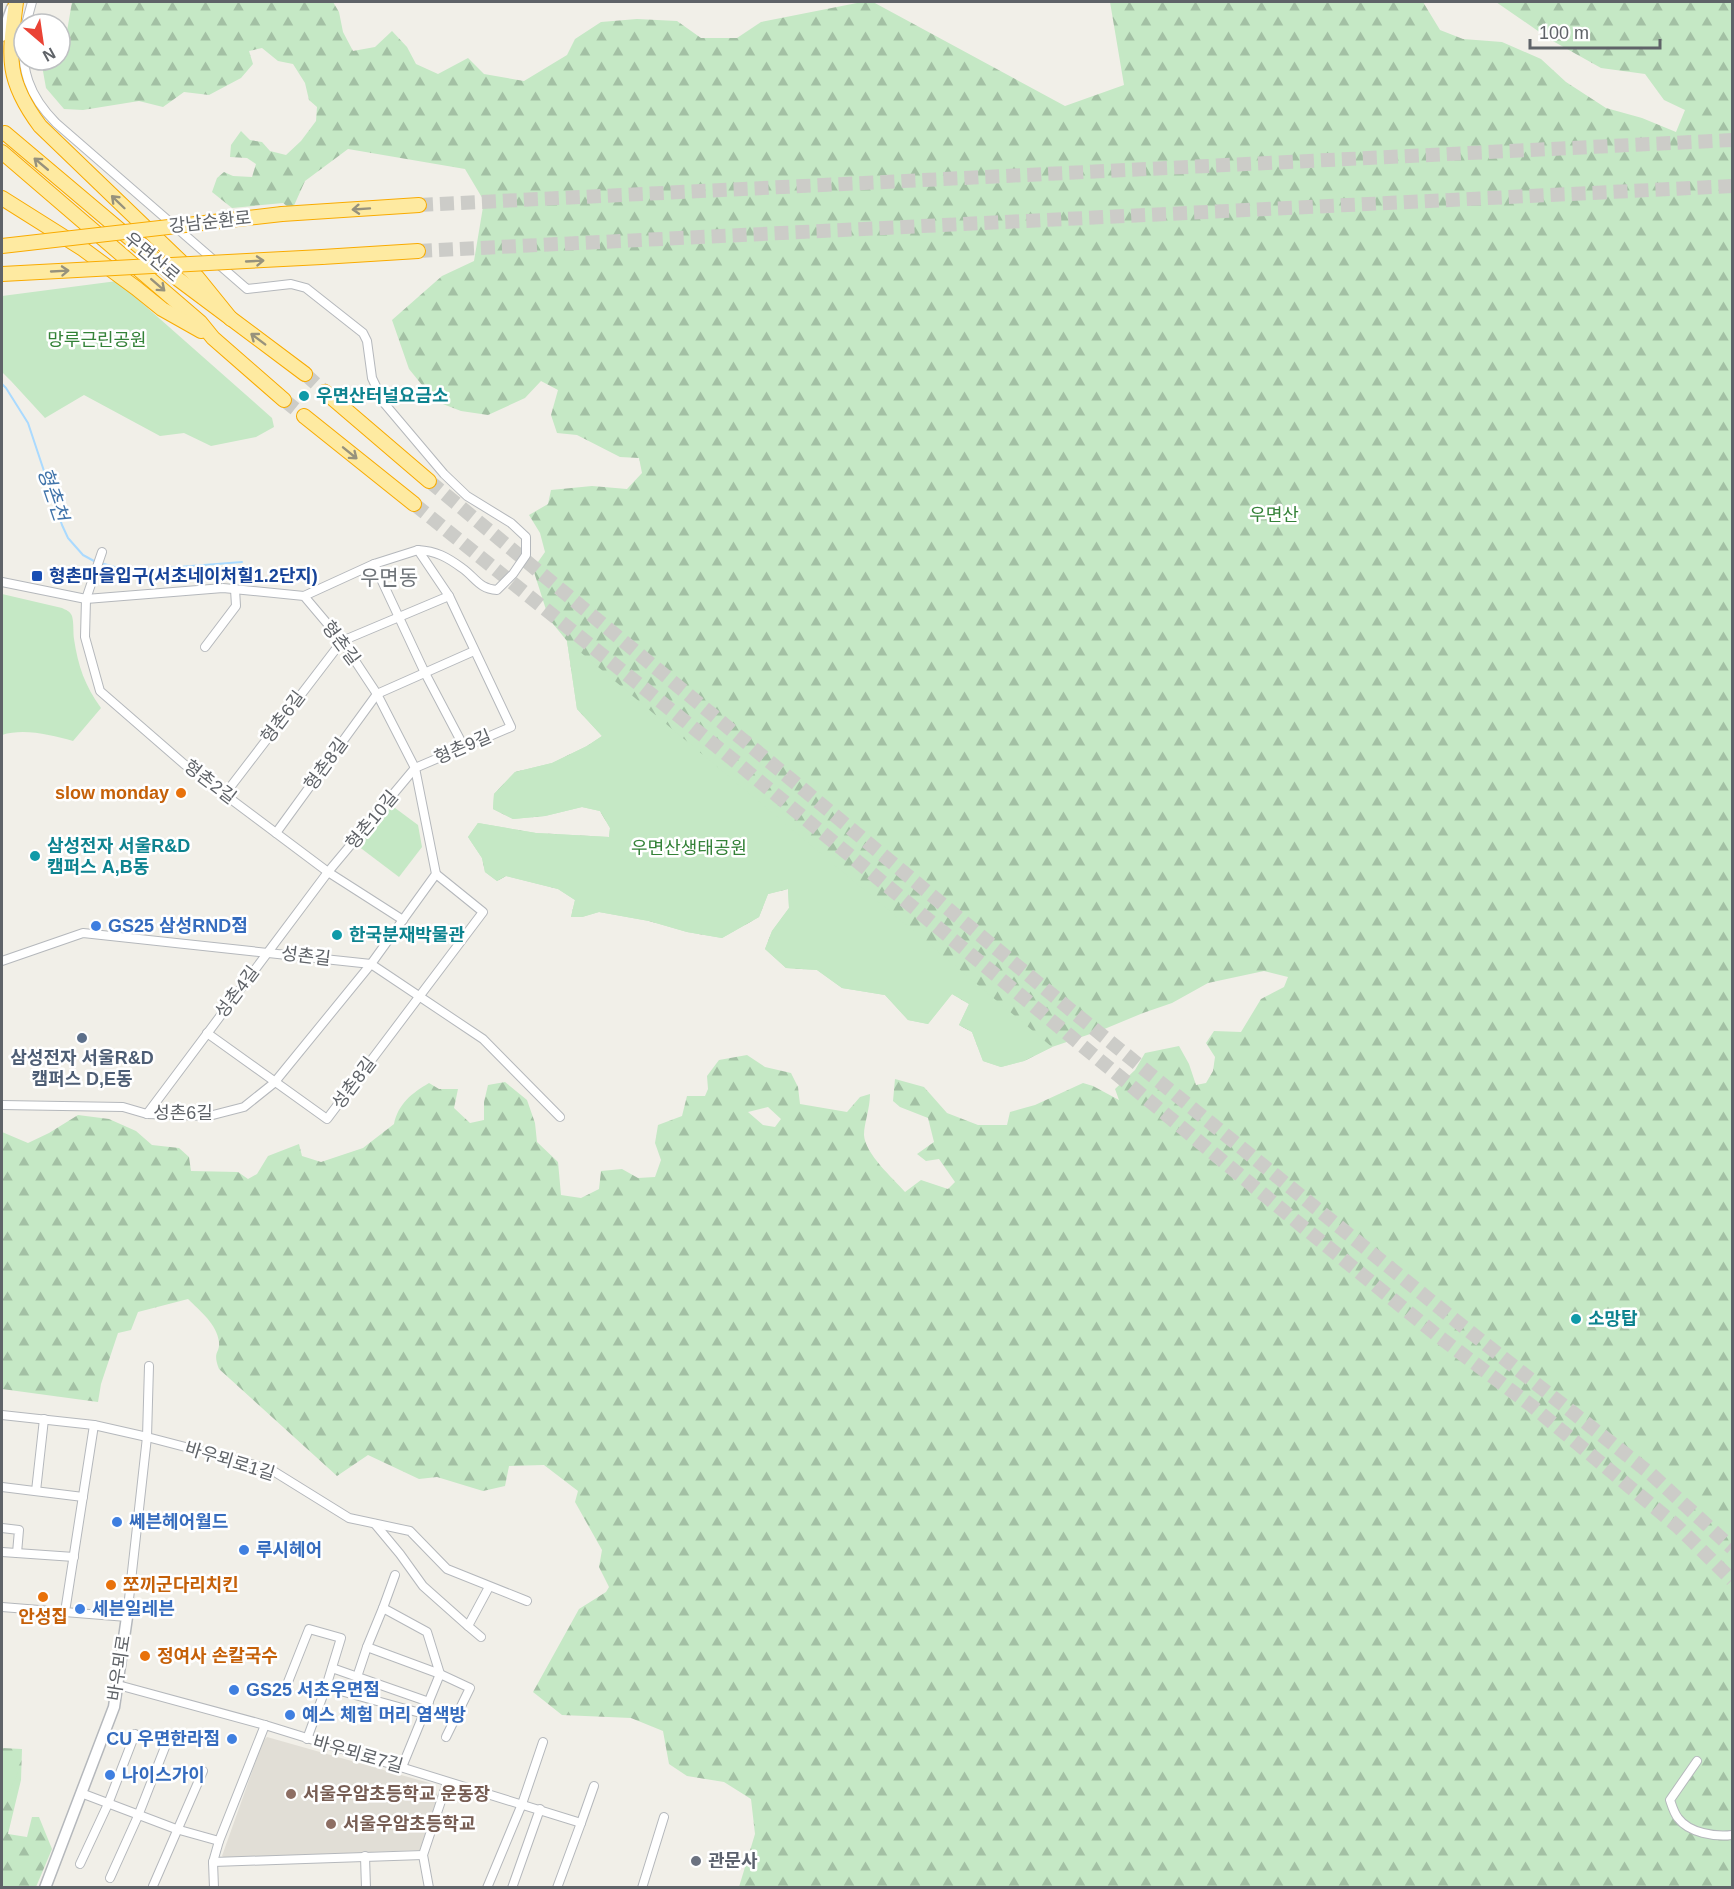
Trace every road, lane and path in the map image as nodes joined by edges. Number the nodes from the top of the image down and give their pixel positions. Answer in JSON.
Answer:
{"nodes":[{"id":1,"x":15,"y":2,"type":"edge"},
{"id":2,"x":2,"y":36,"type":"edge"},
{"id":3,"x":26,"y":72,"type":"edge"},
{"id":4,"x":5,"y":133,"type":"dead end"},
{"id":5,"x":2,"y":152,"type":"edge"},
{"id":6,"x":2,"y":198,"type":"edge"},
{"id":7,"x":419,"y":205,"type":"tunnel mouth"},
{"id":8,"x":2,"y":246,"type":"edge"},
{"id":9,"x":418,"y":252,"type":"tunnel mouth"},
{"id":10,"x":2,"y":274,"type":"edge"},
{"id":11,"x":231,"y":319,"type":"junction"},
{"id":12,"x":213,"y":338,"type":"junction"},
{"id":13,"x":305,"y":374,"type":"tunnel mouth"},
{"id":14,"x":325,"y":392,"type":"tunnel mouth"},
{"id":15,"x":284,"y":400,"type":"tunnel mouth"},
{"id":16,"x":304,"y":416,"type":"tunnel mouth"},
{"id":17,"x":429,"y":481,"type":"tunnel mouth"},
{"id":18,"x":414,"y":504,"type":"tunnel mouth"},
{"id":19,"x":418,"y":550,"type":"junction"},
{"id":20,"x":102,"y":552,"type":"dead end"},
{"id":21,"x":374,"y":564,"type":"junction"},
{"id":22,"x":2,"y":582,"type":"edge"},
{"id":23,"x":235,"y":589,"type":"junction"},
{"id":24,"x":304,"y":596,"type":"junction"},
{"id":25,"x":448,"y":596,"type":"junction"},
{"id":26,"x":86,"y":598,"type":"junction"},
{"id":27,"x":398,"y":617,"type":"junction"},
{"id":28,"x":342,"y":641,"type":"junction"},
{"id":29,"x":205,"y":647,"type":"dead end"},
{"id":30,"x":474,"y":651,"type":"junction"},
{"id":31,"x":424,"y":673,"type":"junction"},
{"id":32,"x":377,"y":694,"type":"junction"},
{"id":33,"x":464,"y":747,"type":"junction"},
{"id":34,"x":415,"y":768,"type":"junction"},
{"id":35,"x":225,"y":794,"type":"junction"},
{"id":36,"x":276,"y":833,"type":"junction"},
{"id":37,"x":328,"y":872,"type":"junction"},
{"id":38,"x":436,"y":874,"type":"junction"},
{"id":39,"x":403,"y":920,"type":"junction"},
{"id":40,"x":267,"y":952,"type":"junction"},
{"id":41,"x":2,"y":961,"type":"edge"},
{"id":42,"x":371,"y":964,"type":"junction"},
{"id":43,"x":420,"y":996,"type":"junction"},
{"id":44,"x":207,"y":1033,"type":"junction"},
{"id":45,"x":274,"y":1083,"type":"junction"},
{"id":46,"x":2,"y":1105,"type":"edge"},
{"id":47,"x":147,"y":1114,"type":"junction"},
{"id":48,"x":560,"y":1117,"type":"dead end"},
{"id":49,"x":149,"y":1366,"type":"dead end"},
{"id":50,"x":2,"y":1415,"type":"edge"},
{"id":51,"x":44,"y":1419,"type":"junction"},
{"id":52,"x":94,"y":1425,"type":"junction"},
{"id":53,"x":147,"y":1437,"type":"junction"},
{"id":54,"x":2,"y":1487,"type":"edge"},
{"id":55,"x":36,"y":1491,"type":"junction"},
{"id":56,"x":83,"y":1497,"type":"junction"},
{"id":57,"x":374,"y":1523,"type":"junction"},
{"id":58,"x":2,"y":1528,"type":"edge"},
{"id":59,"x":2,"y":1552,"type":"edge"},
{"id":60,"x":16,"y":1553,"type":"junction"},
{"id":61,"x":74,"y":1557,"type":"junction"},
{"id":62,"x":395,"y":1575,"type":"dead end"},
{"id":63,"x":489,"y":1587,"type":"junction"},
{"id":64,"x":527,"y":1601,"type":"dead end"},
{"id":65,"x":2,"y":1607,"type":"edge"},
{"id":66,"x":383,"y":1608,"type":"junction"},
{"id":67,"x":65,"y":1612,"type":"junction"},
{"id":68,"x":127,"y":1617,"type":"junction"},
{"id":69,"x":468,"y":1626,"type":"junction"},
{"id":70,"x":481,"y":1637,"type":"dead end"},
{"id":71,"x":367,"y":1647,"type":"junction"},
{"id":72,"x":332,"y":1668,"type":"junction"},
{"id":73,"x":440,"y":1674,"type":"junction"},
{"id":74,"x":357,"y":1677,"type":"junction"},
{"id":75,"x":118,"y":1685,"type":"junction"},
{"id":76,"x":286,"y":1687,"type":"dead end"},
{"id":77,"x":326,"y":1687,"type":"junction"},
{"id":78,"x":429,"y":1702,"type":"junction"},
{"id":79,"x":424,"y":1714,"type":"junction"},
{"id":80,"x":265,"y":1725,"type":"junction"},
{"id":81,"x":135,"y":1734,"type":"dead end"},
{"id":82,"x":446,"y":1737,"type":"dead end"},
{"id":83,"x":307,"y":1739,"type":"junction"},
{"id":84,"x":167,"y":1742,"type":"dead end"},
{"id":85,"x":543,"y":1742,"type":"dead end"},
{"id":86,"x":1698,"y":1761,"type":"dead end"},
{"id":87,"x":402,"y":1767,"type":"junction"},
{"id":88,"x":203,"y":1771,"type":"dead end"},
{"id":89,"x":447,"y":1783,"type":"junction"},
{"id":90,"x":594,"y":1786,"type":"dead end"},
{"id":91,"x":81,"y":1794,"type":"junction"},
{"id":92,"x":108,"y":1804,"type":"junction"},
{"id":93,"x":522,"y":1804,"type":"junction"},
{"id":94,"x":540,"y":1809,"type":"junction"},
{"id":95,"x":138,"y":1816,"type":"junction"},
{"id":96,"x":664,"y":1817,"type":"dead end"},
{"id":97,"x":581,"y":1823,"type":"junction"},
{"id":98,"x":176,"y":1829,"type":"junction"},
{"id":99,"x":1732,"y":1835,"type":"edge"},
{"id":100,"x":219,"y":1841,"type":"junction"},
{"id":101,"x":423,"y":1855,"type":"junction"},
{"id":102,"x":365,"y":1856,"type":"junction"},
{"id":103,"x":213,"y":1862,"type":"junction"},
{"id":104,"x":80,"y":1864,"type":"dead end"},
{"id":105,"x":110,"y":1878,"type":"dead end"},
{"id":106,"x":153,"y":1886,"type":"edge"},
{"id":107,"x":45,"y":1887,"type":"edge"},
{"id":108,"x":214,"y":1887,"type":"edge"},
{"id":109,"x":366,"y":1887,"type":"edge"},
{"id":110,"x":429,"y":1887,"type":"edge"},
{"id":111,"x":487,"y":1887,"type":"edge"},
{"id":112,"x":512,"y":1887,"type":"edge"},
{"id":113,"x":556,"y":1887,"type":"edge"},
{"id":114,"x":642,"y":1887,"type":"edge"}],
"edges":[{"from":1,"to":2,"type":"street"},
{"from":11,"to":1,"type":"highway","one_way":true},
{"from":3,"to":19,"type":"street"},
{"from":11,"to":4,"type":"highway","name":"우면산로","one_way":true},
{"from":5,"to":12,"type":"highway","name":"우면산로","one_way":true},
{"from":6,"to":12,"type":"highway"},
{"from":7,"to":8,"type":"highway","name":"강남순환로","one_way":true,"bridge":true},
{"from":10,"to":9,"type":"highway","one_way":true,"bridge":true},
{"from":13,"to":11,"type":"highway","name":"우면산로","one_way":true},
{"from":12,"to":15,"type":"highway","name":"우면산로"},
{"from":14,"to":17,"type":"highway"},
{"from":16,"to":18,"type":"highway","one_way":true},
{"from":19,"to":21,"type":"street"},
{"from":19,"to":25,"type":"street"},
{"from":20,"to":26,"type":"street","name":"형촌2길"},
{"from":21,"to":24,"type":"street"},
{"from":21,"to":27,"type":"street"},
{"from":22,"to":26,"type":"street"},
{"from":23,"to":24,"type":"street"},
{"from":23,"to":26,"type":"street"},
{"from":23,"to":29,"type":"street"},
{"from":24,"to":28,"type":"street","name":"형촌길"},
{"from":25,"to":27,"type":"street"},
{"from":25,"to":30,"type":"street"},
{"from":26,"to":35,"type":"street","name":"형촌2길"},
{"from":27,"to":28,"type":"street"},
{"from":27,"to":31,"type":"street"},
{"from":28,"to":32,"type":"street","name":"형촌길"},
{"from":28,"to":35,"type":"street","name":"형촌6길"},
{"from":30,"to":31,"type":"street"},
{"from":30,"to":33,"type":"street","name":"형촌9길"},
{"from":31,"to":32,"type":"street"},
{"from":31,"to":33,"type":"street"},
{"from":32,"to":34,"type":"street","name":"형촌길"},
{"from":32,"to":36,"type":"street","name":"형촌8길"},
{"from":33,"to":34,"type":"street","name":"형촌9길"},
{"from":34,"to":37,"type":"street","name":"형촌10길"},
{"from":34,"to":38,"type":"street","name":"형촌길"},
{"from":35,"to":36,"type":"street","name":"형촌2길"},
{"from":36,"to":37,"type":"street","name":"형촌2길"},
{"from":37,"to":39,"type":"street","name":"형촌2길"},
{"from":37,"to":40,"type":"street","name":"형촌10길"},
{"from":38,"to":39,"type":"street"},
{"from":38,"to":43,"type":"street"},
{"from":39,"to":42,"type":"street"},
{"from":40,"to":41,"type":"street","name":"성촌길"},
{"from":40,"to":42,"type":"street","name":"성촌길"},
{"from":40,"to":44,"type":"street","name":"성촌4길"},
{"from":42,"to":43,"type":"street","name":"성촌길"},
{"from":42,"to":45,"type":"street","name":"성촌6길"},
{"from":43,"to":45,"type":"street","name":"성촌8길"},
{"from":43,"to":48,"type":"street","name":"성촌길"},
{"from":44,"to":45,"type":"street","name":"성촌4길"},
{"from":44,"to":47,"type":"street","name":"성촌4길"},
{"from":45,"to":47,"type":"street","name":"성촌6길"},
{"from":46,"to":47,"type":"street","name":"성촌6길"},
{"from":49,"to":53,"type":"street","name":"바우뫼로"},
{"from":50,"to":51,"type":"street","name":"바우뫼로1길"},
{"from":51,"to":52,"type":"street","name":"바우뫼로1길"},
{"from":51,"to":55,"type":"street"},
{"from":52,"to":53,"type":"street","name":"바우뫼로1길"},
{"from":52,"to":56,"type":"street"},
{"from":53,"to":57,"type":"street","name":"바우뫼로1길"},
{"from":53,"to":68,"type":"street","name":"바우뫼로"},
{"from":54,"to":55,"type":"street"},
{"from":55,"to":56,"type":"street"},
{"from":56,"to":61,"type":"street"},
{"from":57,"to":63,"type":"street","name":"바우뫼로1길"},
{"from":57,"to":69,"type":"street"},
{"from":58,"to":60,"type":"street"},
{"from":59,"to":60,"type":"street"},
{"from":60,"to":61,"type":"street"},
{"from":61,"to":67,"type":"street"},
{"from":62,"to":66,"type":"street"},
{"from":63,"to":64,"type":"street","name":"바우뫼로1길"},
{"from":63,"to":69,"type":"street"},
{"from":65,"to":67,"type":"street"},
{"from":66,"to":71,"type":"street"},
{"from":66,"to":73,"type":"street"},
{"from":67,"to":68,"type":"street"},
{"from":68,"to":75,"type":"street","name":"바우뫼로"},
{"from":69,"to":70,"type":"street"},
{"from":71,"to":73,"type":"street"},
{"from":71,"to":74,"type":"street"},
{"from":72,"to":74,"type":"street"},
{"from":72,"to":76,"type":"street"},
{"from":72,"to":77,"type":"street"},
{"from":73,"to":78,"type":"street"},
{"from":73,"to":82,"type":"street"},
{"from":74,"to":78,"type":"street"},
{"from":75,"to":80,"type":"street","name":"바우뫼로7길"},
{"from":75,"to":91,"type":"street","name":"바우뫼로"},
{"from":77,"to":79,"type":"street"},
{"from":77,"to":83,"type":"street"},
{"from":78,"to":79,"type":"street"},
{"from":79,"to":87,"type":"street"},
{"from":80,"to":83,"type":"street","name":"바우뫼로7길"},
{"from":80,"to":100,"type":"street"},
{"from":81,"to":92,"type":"street"},
{"from":83,"to":87,"type":"street","name":"바우뫼로7길"},
{"from":84,"to":95,"type":"street"},
{"from":85,"to":93,"type":"street"},
{"from":86,"to":99,"type":"street"},
{"from":87,"to":89,"type":"street","name":"바우뫼로7길"},
{"from":88,"to":98,"type":"street"},
{"from":89,"to":93,"type":"street","name":"바우뫼로7길"},
{"from":89,"to":101,"type":"street"},
{"from":90,"to":97,"type":"street"},
{"from":91,"to":92,"type":"street"},
{"from":91,"to":107,"type":"street","name":"바우뫼로"},
{"from":92,"to":95,"type":"street"},
{"from":92,"to":104,"type":"street"},
{"from":93,"to":94,"type":"street","name":"바우뫼로7길"},
{"from":93,"to":111,"type":"street"},
{"from":94,"to":97,"type":"street","name":"바우뫼로7길"},
{"from":94,"to":112,"type":"street"},
{"from":95,"to":98,"type":"street"},
{"from":95,"to":105,"type":"street"},
{"from":96,"to":114,"type":"street"},
{"from":97,"to":113,"type":"street"},
{"from":98,"to":100,"type":"street"},
{"from":98,"to":106,"type":"street"},
{"from":100,"to":103,"type":"street"},
{"from":101,"to":102,"type":"street"},
{"from":101,"to":110,"type":"street"},
{"from":102,"to":103,"type":"street"},
{"from":102,"to":109,"type":"street"},
{"from":103,"to":108,"type":"street"}]}
